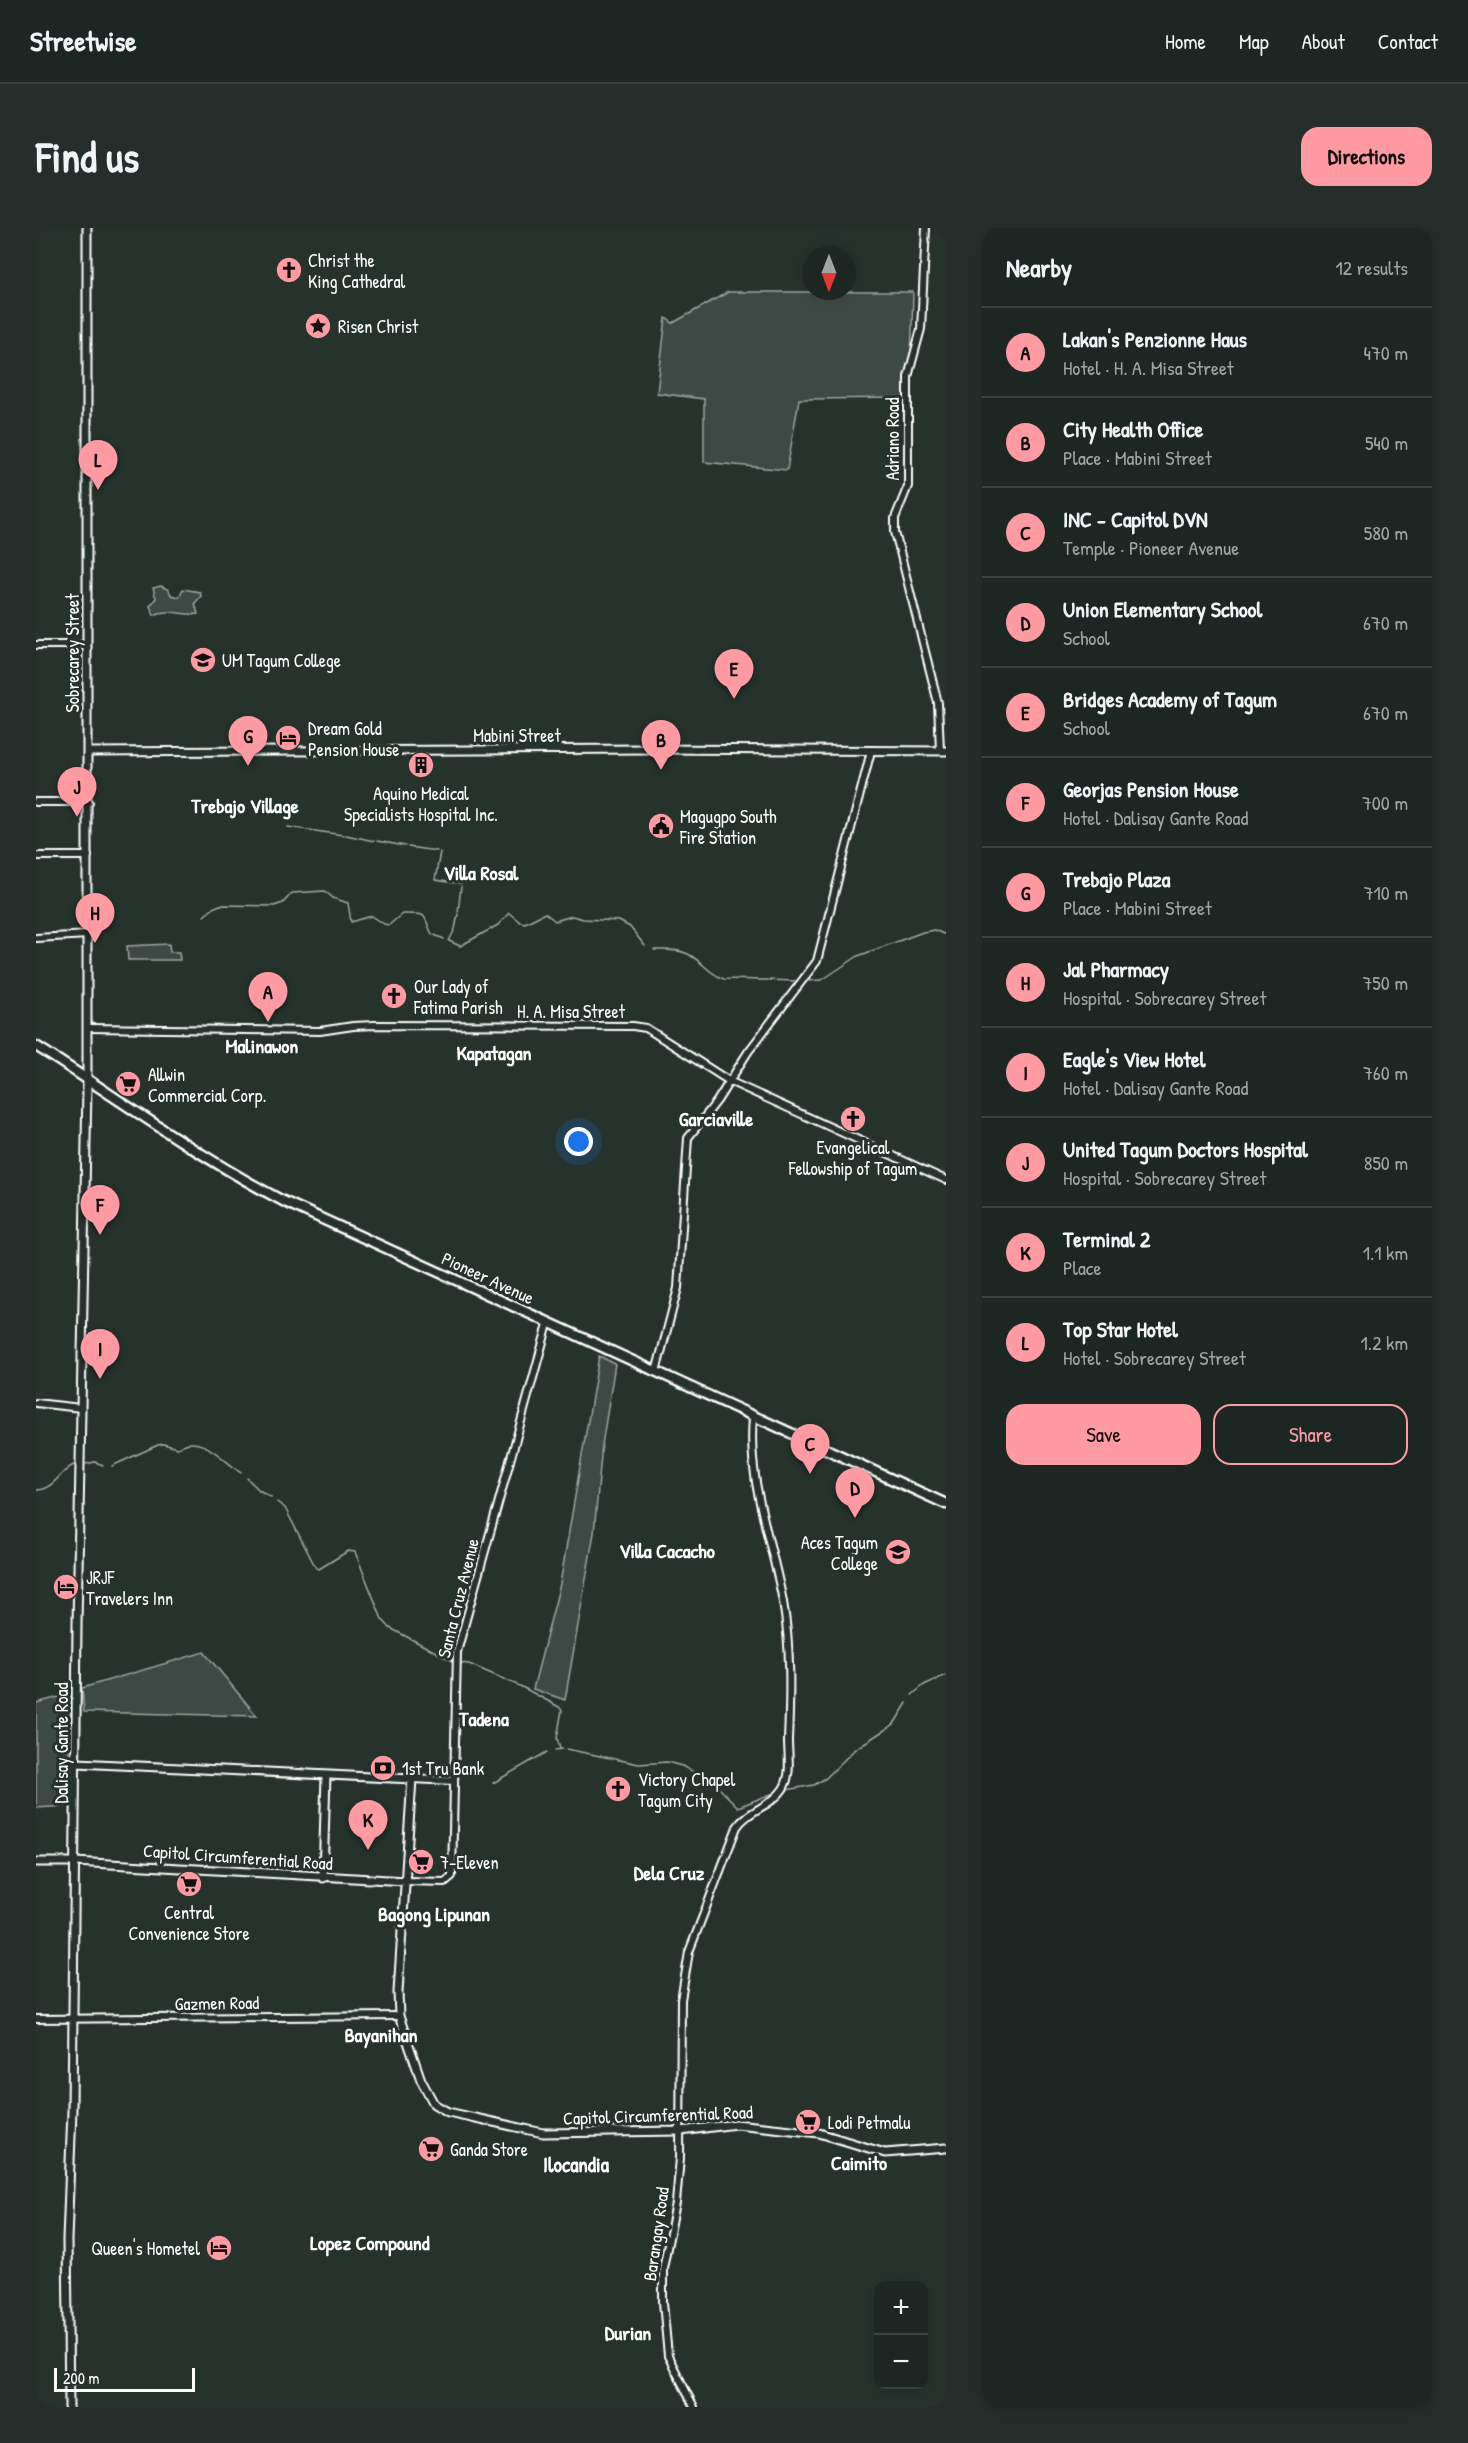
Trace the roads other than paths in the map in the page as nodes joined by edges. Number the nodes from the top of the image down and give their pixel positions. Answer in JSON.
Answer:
{"nodes":[{"id":1,"x":87,"y":228,"type":"edge"},
{"id":2,"x":926,"y":228,"type":"edge"},
{"id":3,"x":36,"y":645,"type":"edge"},
{"id":4,"x":87,"y":645,"type":"junction"},
{"id":5,"x":871,"y":751,"type":"junction"},
{"id":6,"x":88,"y":752,"type":"junction"},
{"id":7,"x":943,"y":752,"type":"edge"},
{"id":8,"x":36,"y":802,"type":"edge"},
{"id":9,"x":88,"y":802,"type":"junction"},
{"id":10,"x":36,"y":856,"type":"edge"},
{"id":11,"x":88,"y":856,"type":"junction"},
{"id":12,"x":88,"y":935,"type":"junction"},
{"id":13,"x":36,"y":938,"type":"edge"},
{"id":14,"x":87,"y":1028,"type":"junction"},
{"id":15,"x":36,"y":1046,"type":"edge"},
{"id":16,"x":87,"y":1079,"type":"junction"},
{"id":17,"x":729,"y":1081,"type":"junction"},
{"id":18,"x":946,"y":1180,"type":"edge"},
{"id":19,"x":548,"y":1324,"type":"junction"},
{"id":20,"x":656,"y":1372,"type":"junction"},
{"id":21,"x":36,"y":1403,"type":"edge"},
{"id":22,"x":81,"y":1408,"type":"junction"},
{"id":23,"x":753,"y":1418,"type":"junction"},
{"id":24,"x":946,"y":1504,"type":"edge"},
{"id":25,"x":77,"y":1763,"type":"junction"},
{"id":26,"x":326,"y":1775,"type":"junction"},
{"id":27,"x":412,"y":1779,"type":"junction"},
{"id":28,"x":454,"y":1781,"type":"junction"},
{"id":29,"x":36,"y":1862,"type":"edge"},
{"id":30,"x":75,"y":1862,"type":"junction"},
{"id":31,"x":323,"y":1878,"type":"junction"},
{"id":32,"x":406,"y":1881,"type":"junction"},
{"id":33,"x":399,"y":2016,"type":"junction"},
{"id":34,"x":36,"y":2019,"type":"edge"},
{"id":35,"x":73,"y":2020,"type":"junction"},
{"id":36,"x":681,"y":2132,"type":"junction"},
{"id":37,"x":946,"y":2148,"type":"edge"},
{"id":38,"x":69,"y":2407,"type":"edge"},
{"id":39,"x":694,"y":2407,"type":"edge"}],
"edges":[{"from":1,"to":4,"type":"main road","name":"Sobrecarey Street"},
{"from":2,"to":7,"type":"street","name":"Adriano Road"},
{"from":3,"to":4,"type":"street"},
{"from":4,"to":6,"type":"main road","name":"Sobrecarey Street"},
{"from":5,"to":6,"type":"main road","name":"Mabini Street"},
{"from":5,"to":7,"type":"main road","name":"Mabini Street"},
{"from":5,"to":17,"type":"street"},
{"from":6,"to":9,"type":"main road","name":"Sobrecarey Street"},
{"from":8,"to":9,"type":"street"},
{"from":9,"to":11,"type":"main road","name":"Sobrecarey Street"},
{"from":10,"to":11,"type":"street"},
{"from":11,"to":12,"type":"main road","name":"Sobrecarey Street"},
{"from":12,"to":13,"type":"street"},
{"from":12,"to":14,"type":"main road","name":"Sobrecarey Street"},
{"from":14,"to":16,"type":"main road","name":"Sobrecarey Street"},
{"from":14,"to":17,"type":"street","name":"H. A. Misa Street"},
{"from":15,"to":16,"type":"highway","name":"Pioneer Avenue"},
{"from":16,"to":19,"type":"highway","name":"Pioneer Avenue"},
{"from":16,"to":22,"type":"main road","name":"Dalisay Gante Road"},
{"from":17,"to":18,"type":"street","name":"H. A. Misa Street"},
{"from":17,"to":20,"type":"street"},
{"from":19,"to":20,"type":"highway","name":"Pioneer Avenue"},
{"from":19,"to":28,"type":"street","name":"Santa Cruz Avenue"},
{"from":20,"to":23,"type":"highway","name":"Pioneer Avenue"},
{"from":21,"to":22,"type":"street"},
{"from":22,"to":25,"type":"main road","name":"Dalisay Gante Road"},
{"from":23,"to":24,"type":"highway","name":"Pioneer Avenue"},
{"from":23,"to":36,"type":"street","name":"Barangay Road"},
{"from":25,"to":26,"type":"main road"},
{"from":25,"to":30,"type":"main road","name":"Dalisay Gante Road"},
{"from":26,"to":27,"type":"main road"},
{"from":26,"to":31,"type":"main road"},
{"from":27,"to":28,"type":"street"},
{"from":27,"to":32,"type":"main road"},
{"from":28,"to":32,"type":"street","name":"Santa Cruz Avenue"},
{"from":29,"to":30,"type":"main road","name":"Capitol Circumferential Road"},
{"from":30,"to":31,"type":"main road","name":"Capitol Circumferential Road"},
{"from":30,"to":35,"type":"main road","name":"Dalisay Gante Road"},
{"from":31,"to":32,"type":"main road","name":"Capitol Circumferential Road"},
{"from":32,"to":33,"type":"main road","name":"Capitol Circumferential Road"},
{"from":33,"to":35,"type":"street","name":"Gazmen Road"},
{"from":33,"to":36,"type":"main road","name":"Capitol Circumferential Road"},
{"from":34,"to":35,"type":"street","name":"Gazmen Road"},
{"from":35,"to":38,"type":"main road","name":"Dalisay Gante Road"},
{"from":36,"to":37,"type":"main road","name":"Capitol Circumferential Road"},
{"from":36,"to":39,"type":"street","name":"Barangay Road"}]}
